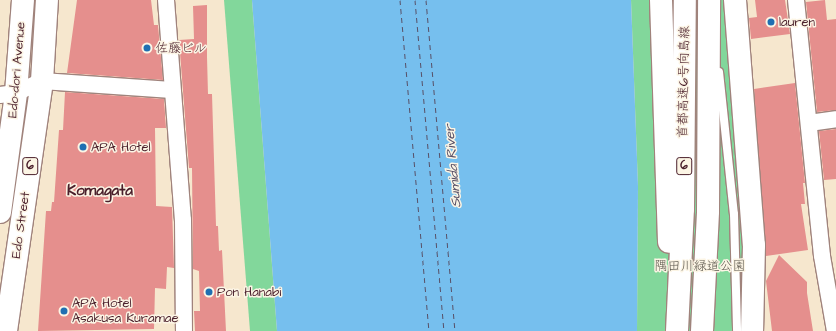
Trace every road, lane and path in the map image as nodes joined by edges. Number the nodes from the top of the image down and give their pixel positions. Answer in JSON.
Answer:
{"nodes":[{"id":1,"x":22,"y":0,"type":"edge"},
{"id":2,"x":46,"y":0,"type":"edge"},
{"id":3,"x":166,"y":0,"type":"edge"},
{"id":4,"x":661,"y":0,"type":"edge"},
{"id":5,"x":685,"y":0,"type":"edge"},
{"id":6,"x":710,"y":0,"type":"edge"},
{"id":7,"x":735,"y":0,"type":"edge"},
{"id":8,"x":796,"y":0,"type":"edge"},
{"id":9,"x":42,"y":81,"type":"junction"},
{"id":10,"x":172,"y":90,"type":"junction"},
{"id":11,"x":8,"y":94,"type":"edge"},
{"id":12,"x":836,"y":119,"type":"edge"},
{"id":13,"x":809,"y":123,"type":"junction"},
{"id":14,"x":0,"y":212,"type":"edge"},
{"id":15,"x":6,"y":331,"type":"edge"},
{"id":16,"x":184,"y":331,"type":"edge"},
{"id":17,"x":671,"y":331,"type":"edge"},
{"id":18,"x":677,"y":331,"type":"edge"},
{"id":19,"x":702,"y":331,"type":"edge"},
{"id":20,"x":737,"y":331,"type":"edge"},
{"id":21,"x":752,"y":331,"type":"edge"},
{"id":22,"x":835,"y":331,"type":"edge"}],
"edges":[{"from":1,"to":11,"type":"highway","name":"Edo-dori Avenue","number":"6"},
{"from":2,"to":9,"type":"highway","name":"Edo Street","number":"6"},
{"from":3,"to":10,"type":"street"},
{"from":4,"to":17,"type":"highway"},
{"from":5,"to":18,"type":"highway","name":"首都高速6号向島線","number":"6"},
{"from":6,"to":19,"type":"highway","name":"首都高速6号向島線","number":"6"},
{"from":6,"to":20,"type":"lane"},
{"from":7,"to":21,"type":"highway"},
{"from":8,"to":13,"type":"street"},
{"from":9,"to":10,"type":"street"},
{"from":9,"to":11,"type":"street"},
{"from":9,"to":15,"type":"highway","name":"Edo Street","number":"6"},
{"from":10,"to":16,"type":"street"},
{"from":11,"to":14,"type":"highway","name":"Edo-dori Avenue","number":"6"},
{"from":12,"to":13,"type":"street"},
{"from":13,"to":22,"type":"street"}]}
